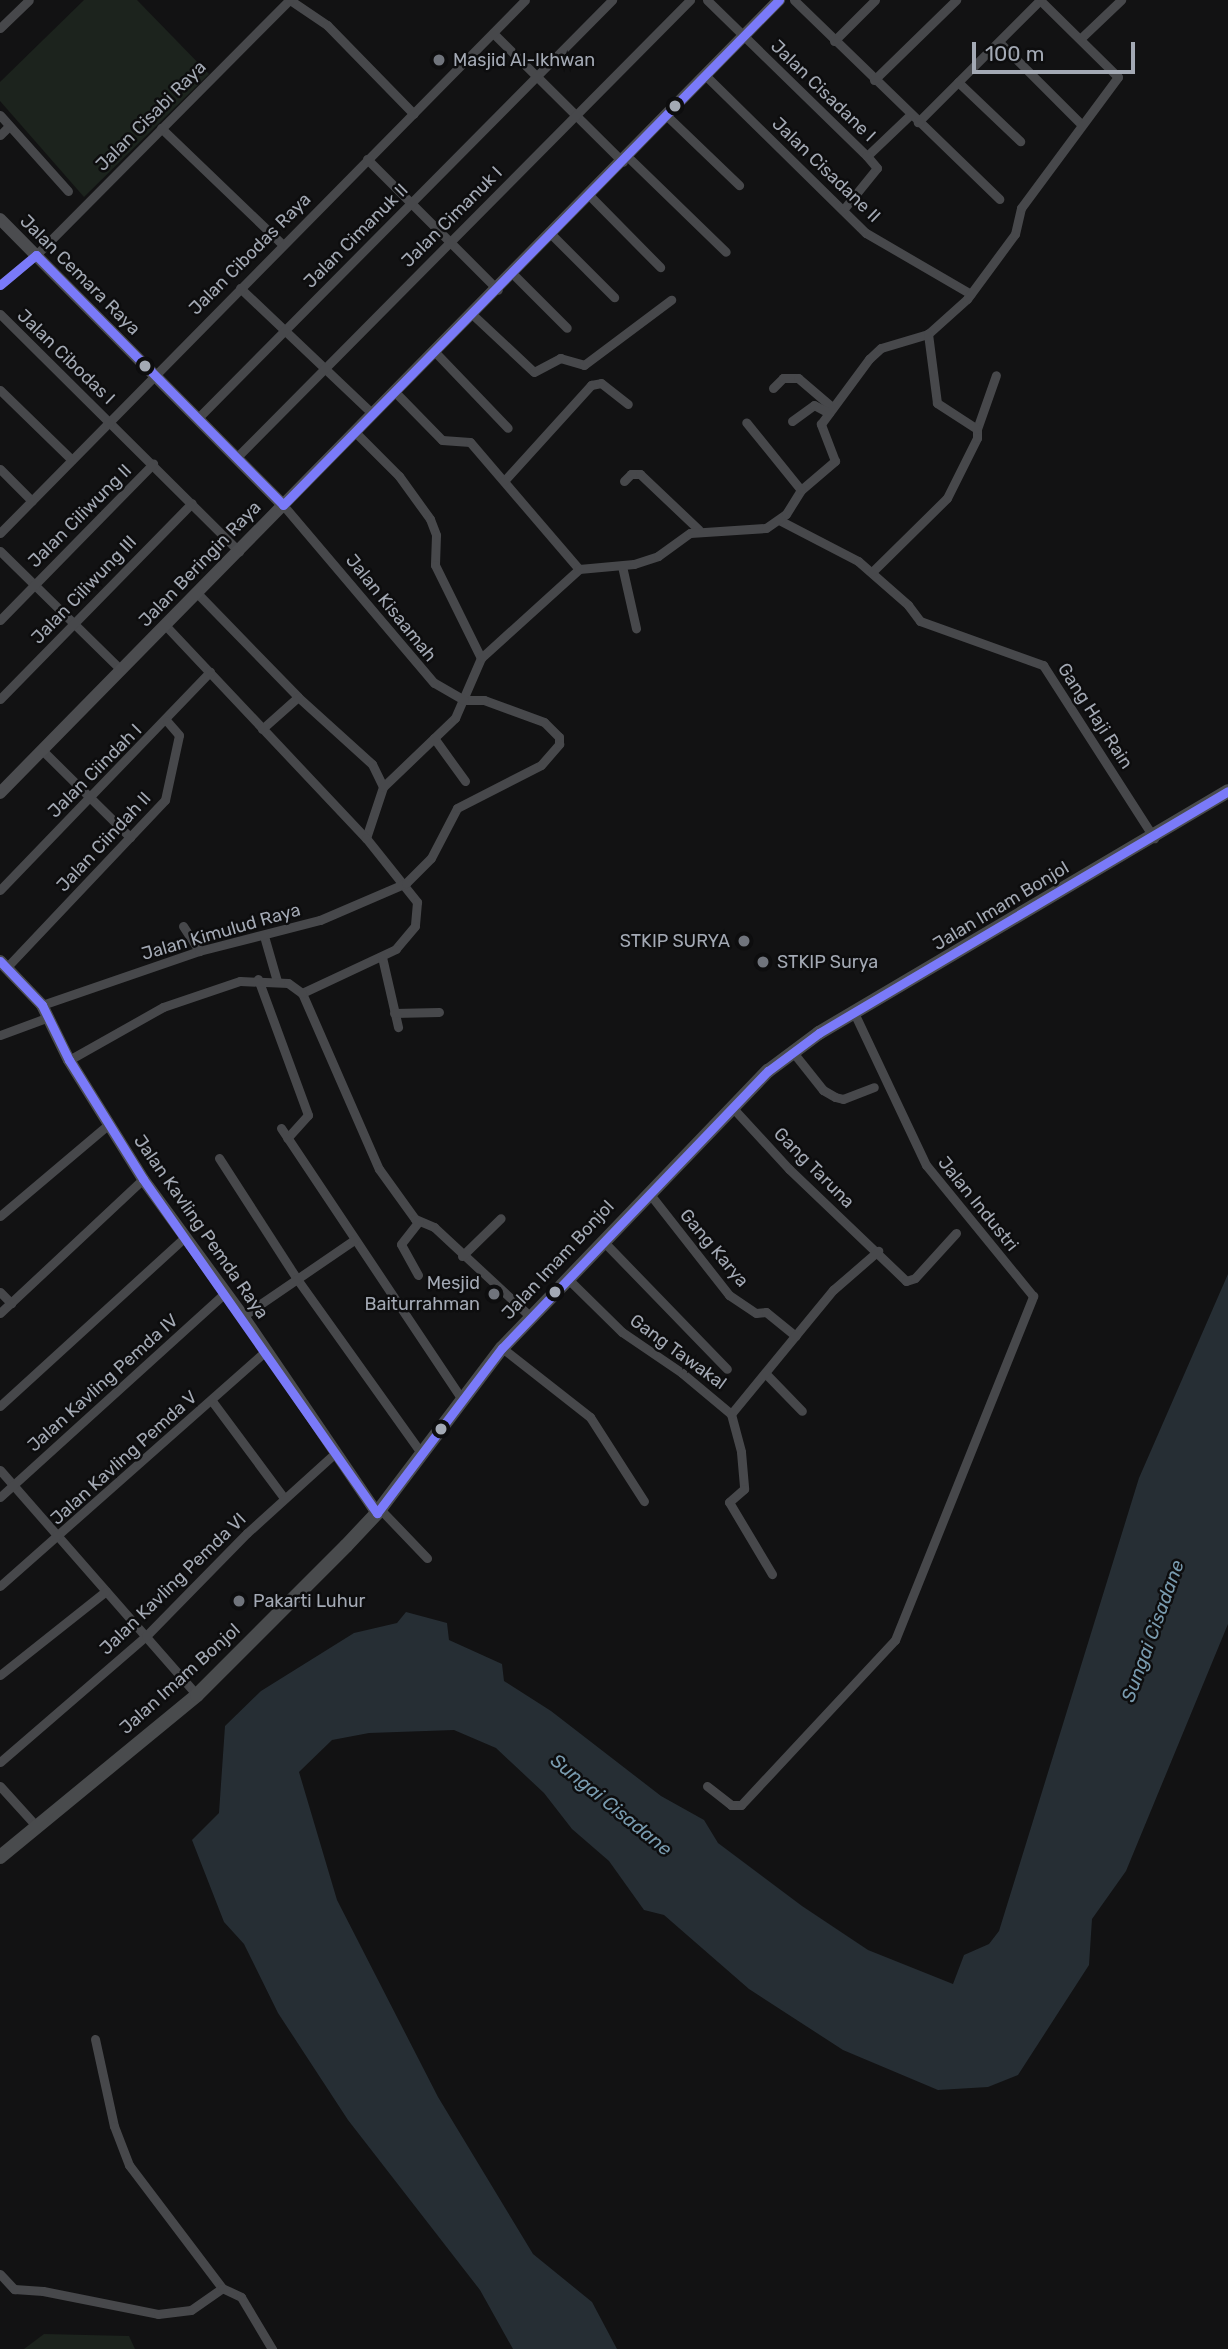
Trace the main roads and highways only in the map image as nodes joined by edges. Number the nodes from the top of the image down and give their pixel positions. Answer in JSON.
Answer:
{"nodes":[{"id":1,"x":1228,"y":791,"type":"edge"},
{"id":2,"x":0,"y":1857,"type":"edge"}],
"edges":[{"from":1,"to":2,"type":"main road","name":"Jalan Imam Bonjol"}]}
